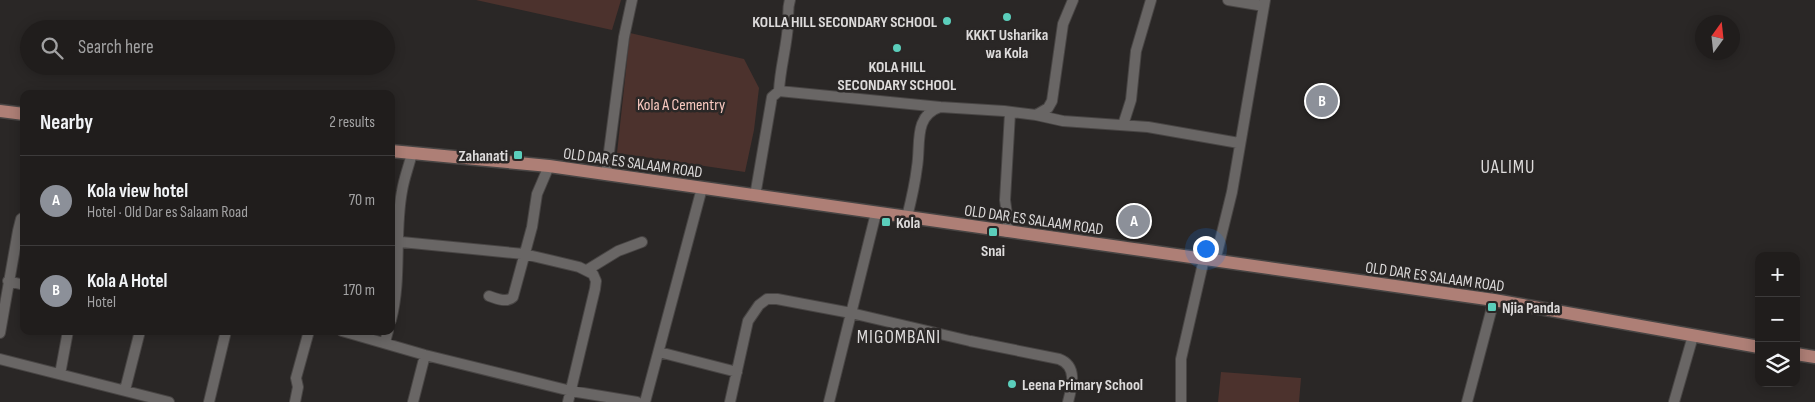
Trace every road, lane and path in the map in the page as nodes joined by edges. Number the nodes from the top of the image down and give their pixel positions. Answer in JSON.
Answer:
{"nodes":[{"id":1,"x":632,"y":0,"type":"edge"},
{"id":2,"x":790,"y":0,"type":"edge"},
{"id":3,"x":1074,"y":0,"type":"edge"},
{"id":4,"x":1151,"y":0,"type":"edge"},
{"id":5,"x":1228,"y":0,"type":"edge"},
{"id":6,"x":1264,"y":3,"type":"edge"},
{"id":7,"x":779,"y":91,"type":"junction"},
{"id":8,"x":940,"y":107,"type":"junction"},
{"id":9,"x":0,"y":111,"type":"edge"},
{"id":10,"x":1010,"y":113,"type":"junction"},
{"id":11,"x":20,"y":114,"type":"edge"},
{"id":12,"x":1036,"y":115,"type":"junction"},
{"id":13,"x":1123,"y":126,"type":"junction"},
{"id":14,"x":1239,"y":143,"type":"junction"},
{"id":15,"x":395,"y":151,"type":"edge"},
{"id":16,"x":412,"y":153,"type":"junction"},
{"id":17,"x":549,"y":166,"type":"junction"},
{"id":18,"x":606,"y":175,"type":"junction"},
{"id":19,"x":702,"y":188,"type":"junction"},
{"id":20,"x":755,"y":196,"type":"junction"},
{"id":21,"x":876,"y":213,"type":"junction"},
{"id":22,"x":907,"y":217,"type":"junction"},
{"id":23,"x":20,"y":224,"type":"edge"},
{"id":24,"x":1006,"y":232,"type":"junction"},
{"id":25,"x":395,"y":242,"type":"edge"},
{"id":26,"x":642,"y":242,"type":"dead end"},
{"id":27,"x":524,"y":254,"type":"junction"},
{"id":28,"x":1209,"y":260,"type":"junction"},
{"id":29,"x":587,"y":270,"type":"junction"},
{"id":30,"x":8,"y":281,"type":"junction"},
{"id":31,"x":20,"y":284,"type":"edge"},
{"id":32,"x":489,"y":296,"type":"dead end"},
{"id":33,"x":395,"y":297,"type":"edge"},
{"id":34,"x":1494,"y":300,"type":"junction"},
{"id":35,"x":851,"y":313,"type":"junction"},
{"id":36,"x":0,"y":333,"type":"edge"},
{"id":37,"x":67,"y":335,"type":"edge"},
{"id":38,"x":139,"y":335,"type":"edge"},
{"id":39,"x":225,"y":335,"type":"edge"},
{"id":40,"x":308,"y":335,"type":"edge"},
{"id":41,"x":358,"y":335,"type":"edge"},
{"id":42,"x":387,"y":335,"type":"edge"},
{"id":43,"x":1693,"y":336,"type":"junction"},
{"id":44,"x":385,"y":342,"type":"junction"},
{"id":45,"x":1755,"y":347,"type":"edge"},
{"id":46,"x":659,"y":352,"type":"junction"},
{"id":47,"x":425,"y":355,"type":"junction"},
{"id":48,"x":1800,"y":355,"type":"edge"},
{"id":49,"x":1815,"y":357,"type":"edge"},
{"id":50,"x":0,"y":359,"type":"edge"},
{"id":51,"x":737,"y":372,"type":"junction"},
{"id":52,"x":60,"y":374,"type":"junction"},
{"id":53,"x":125,"y":390,"type":"junction"},
{"id":54,"x":571,"y":391,"type":"junction"},
{"id":55,"x":169,"y":402,"type":"edge"},
{"id":56,"x":209,"y":402,"type":"edge"},
{"id":57,"x":295,"y":402,"type":"edge"},
{"id":58,"x":413,"y":402,"type":"edge"},
{"id":59,"x":568,"y":402,"type":"edge"},
{"id":60,"x":637,"y":402,"type":"edge"},
{"id":61,"x":645,"y":402,"type":"edge"},
{"id":62,"x":732,"y":402,"type":"edge"},
{"id":63,"x":829,"y":402,"type":"edge"},
{"id":64,"x":1068,"y":402,"type":"edge"},
{"id":65,"x":1181,"y":402,"type":"edge"},
{"id":66,"x":1467,"y":402,"type":"edge"},
{"id":67,"x":1674,"y":402,"type":"edge"}],
"edges":[{"from":1,"to":18,"type":"street"},
{"from":2,"to":7,"type":"street"},
{"from":3,"to":12,"type":"street"},
{"from":4,"to":13,"type":"street"},
{"from":5,"to":6,"type":"street"},
{"from":6,"to":14,"type":"street"},
{"from":7,"to":8,"type":"street"},
{"from":7,"to":20,"type":"street"},
{"from":8,"to":10,"type":"street"},
{"from":8,"to":22,"type":"street"},
{"from":9,"to":11,"type":"main road"},
{"from":10,"to":12,"type":"street"},
{"from":10,"to":24,"type":"street"},
{"from":12,"to":13,"type":"street"},
{"from":13,"to":14,"type":"street"},
{"from":14,"to":28,"type":"street"},
{"from":15,"to":16,"type":"main road","name":"OLD DAR ES SALAAM ROAD"},
{"from":16,"to":17,"type":"main road","name":"OLD DAR ES SALAAM ROAD"},
{"from":16,"to":25,"type":"street"},
{"from":17,"to":18,"type":"main road","name":"OLD DAR ES SALAAM ROAD"},
{"from":17,"to":27,"type":"street"},
{"from":18,"to":19,"type":"main road","name":"OLD DAR ES SALAAM ROAD"},
{"from":19,"to":20,"type":"main road","name":"OLD DAR ES SALAAM ROAD"},
{"from":19,"to":46,"type":"street"},
{"from":20,"to":21,"type":"main road","name":"OLD DAR ES SALAAM ROAD"},
{"from":21,"to":22,"type":"main road","name":"OLD DAR ES SALAAM ROAD"},
{"from":21,"to":35,"type":"street"},
{"from":22,"to":24,"type":"main road","name":"OLD DAR ES SALAAM ROAD"},
{"from":23,"to":30,"type":"street"},
{"from":24,"to":28,"type":"main road","name":"OLD DAR ES SALAAM ROAD"},
{"from":25,"to":27,"type":"street"},
{"from":25,"to":33,"type":"street"},
{"from":26,"to":29,"type":"street"},
{"from":27,"to":29,"type":"street"},
{"from":27,"to":32,"type":"street"},
{"from":28,"to":34,"type":"main road","name":"OLD DAR ES SALAAM ROAD"},
{"from":28,"to":65,"type":"street"},
{"from":29,"to":54,"type":"street"},
{"from":30,"to":31,"type":"street"},
{"from":30,"to":36,"type":"street"},
{"from":34,"to":43,"type":"main road","name":"OLD DAR ES SALAAM ROAD"},
{"from":34,"to":66,"type":"street"},
{"from":35,"to":51,"type":"street"},
{"from":35,"to":63,"type":"street"},
{"from":35,"to":64,"type":"street"},
{"from":37,"to":52,"type":"street"},
{"from":38,"to":53,"type":"street"},
{"from":39,"to":56,"type":"street"},
{"from":40,"to":57,"type":"street"},
{"from":41,"to":44,"type":"street"},
{"from":42,"to":44,"type":"street"},
{"from":43,"to":45,"type":"main road","name":"OLD DAR ES SALAAM ROAD"},
{"from":43,"to":67,"type":"street"},
{"from":44,"to":47,"type":"street"},
{"from":46,"to":51,"type":"street"},
{"from":46,"to":61,"type":"street"},
{"from":47,"to":54,"type":"street"},
{"from":47,"to":58,"type":"street"},
{"from":48,"to":49,"type":"main road"},
{"from":50,"to":52,"type":"street"},
{"from":51,"to":62,"type":"street"},
{"from":52,"to":53,"type":"street"},
{"from":53,"to":55,"type":"street"},
{"from":54,"to":59,"type":"street"},
{"from":54,"to":60,"type":"street"}]}
